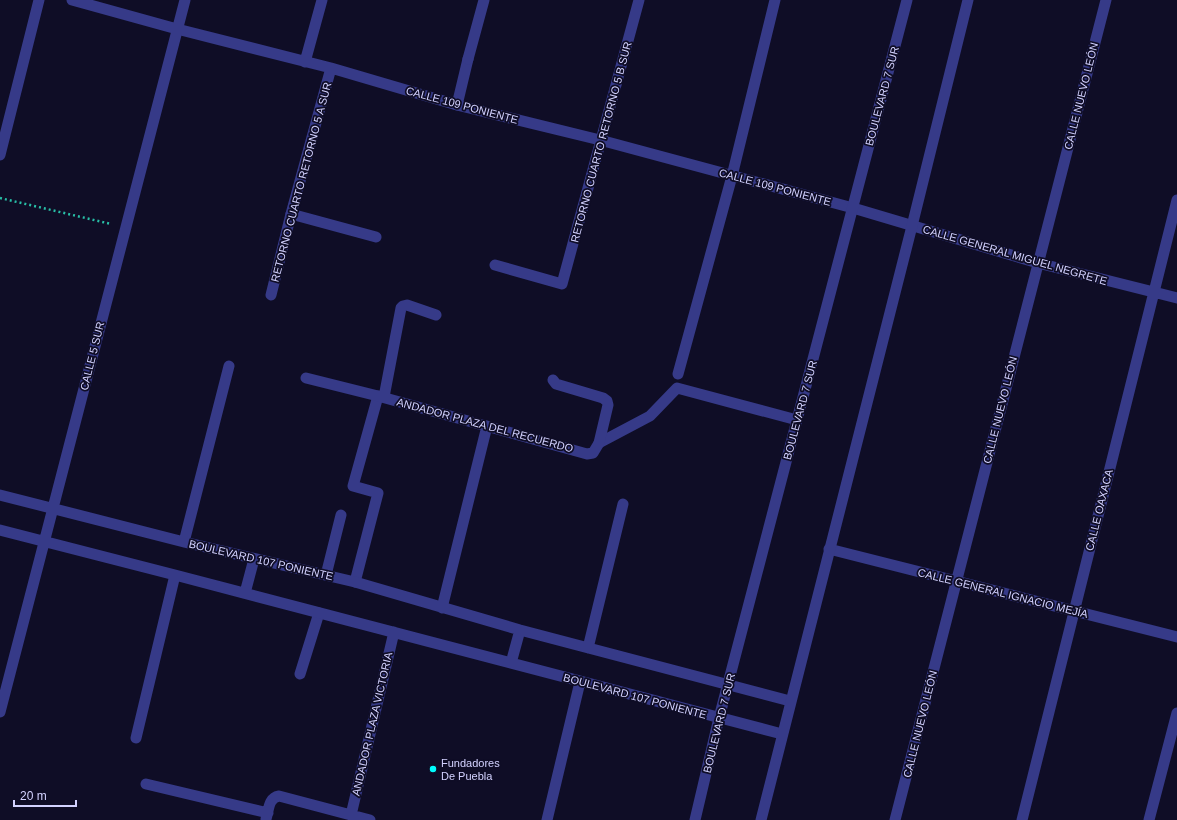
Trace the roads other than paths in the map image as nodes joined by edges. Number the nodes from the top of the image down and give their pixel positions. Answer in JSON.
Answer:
{"nodes":[{"id":1,"x":39,"y":0,"type":"edge"},
{"id":2,"x":72,"y":0,"type":"edge"},
{"id":3,"x":185,"y":0,"type":"edge"},
{"id":4,"x":322,"y":0,"type":"edge"},
{"id":5,"x":484,"y":0,"type":"edge"},
{"id":6,"x":640,"y":0,"type":"edge"},
{"id":7,"x":775,"y":0,"type":"edge"},
{"id":8,"x":907,"y":0,"type":"edge"},
{"id":9,"x":968,"y":0,"type":"edge"},
{"id":10,"x":1106,"y":0,"type":"edge"},
{"id":11,"x":177,"y":29,"type":"junction"},
{"id":12,"x":305,"y":62,"type":"junction"},
{"id":13,"x":331,"y":68,"type":"junction"},
{"id":14,"x":457,"y":105,"type":"junction"},
{"id":15,"x":600,"y":140,"type":"junction"},
{"id":16,"x":0,"y":155,"type":"edge"},
{"id":17,"x":732,"y":176,"type":"junction"},
{"id":18,"x":1177,"y":200,"type":"edge"},
{"id":19,"x":853,"y":208,"type":"junction"},
{"id":20,"x":291,"y":214,"type":"junction"},
{"id":21,"x":912,"y":226,"type":"junction"},
{"id":22,"x":376,"y":237,"type":"dead end"},
{"id":23,"x":1038,"y":263,"type":"junction"},
{"id":24,"x":495,"y":264,"type":"dead end"},
{"id":25,"x":1154,"y":292,"type":"junction"},
{"id":26,"x":271,"y":295,"type":"dead end"},
{"id":27,"x":1177,"y":298,"type":"edge"},
{"id":28,"x":436,"y":315,"type":"dead end"},
{"id":29,"x":229,"y":366,"type":"dead end"},
{"id":30,"x":678,"y":374,"type":"dead end"},
{"id":31,"x":306,"y":378,"type":"dead end"},
{"id":32,"x":553,"y":380,"type":"dead end"},
{"id":33,"x":381,"y":396,"type":"junction"},
{"id":34,"x":797,"y":420,"type":"junction"},
{"id":35,"x":487,"y":426,"type":"junction"},
{"id":36,"x":599,"y":443,"type":"junction"},
{"id":37,"x":0,"y":495,"type":"edge"},
{"id":38,"x":623,"y":504,"type":"dead end"},
{"id":39,"x":53,"y":509,"type":"junction"},
{"id":40,"x":340,"y":515,"type":"dead end"},
{"id":41,"x":0,"y":530,"type":"edge"},
{"id":42,"x":44,"y":542,"type":"junction"},
{"id":43,"x":184,"y":542,"type":"junction"},
{"id":44,"x":829,"y":548,"type":"junction"},
{"id":45,"x":254,"y":559,"type":"junction"},
{"id":46,"x":176,"y":575,"type":"junction"},
{"id":47,"x":326,"y":575,"type":"junction"},
{"id":48,"x":956,"y":581,"type":"junction"},
{"id":49,"x":355,"y":582,"type":"junction"},
{"id":50,"x":245,"y":593,"type":"junction"},
{"id":51,"x":442,"y":608,"type":"junction"},
{"id":52,"x":1074,"y":611,"type":"junction"},
{"id":53,"x":319,"y":613,"type":"junction"},
{"id":54,"x":520,"y":630,"type":"junction"},
{"id":55,"x":394,"y":632,"type":"junction"},
{"id":56,"x":1177,"y":637,"type":"edge"},
{"id":57,"x":588,"y":648,"type":"junction"},
{"id":58,"x":511,"y":663,"type":"junction"},
{"id":59,"x":300,"y":674,"type":"dead end"},
{"id":60,"x":580,"y":682,"type":"junction"},
{"id":61,"x":728,"y":685,"type":"junction"},
{"id":62,"x":790,"y":701,"type":"junction"},
{"id":63,"x":0,"y":712,"type":"edge"},
{"id":64,"x":1177,"y":713,"type":"edge"},
{"id":65,"x":719,"y":718,"type":"junction"},
{"id":66,"x":782,"y":734,"type":"junction"},
{"id":67,"x":136,"y":738,"type":"dead end"},
{"id":68,"x":146,"y":784,"type":"dead end"},
{"id":69,"x":351,"y":815,"type":"junction"},
{"id":70,"x":267,"y":816,"type":"edge"},
{"id":71,"x":370,"y":820,"type":"edge"},
{"id":72,"x":547,"y":820,"type":"edge"},
{"id":73,"x":695,"y":820,"type":"edge"},
{"id":74,"x":760,"y":820,"type":"edge"},
{"id":75,"x":895,"y":820,"type":"edge"},
{"id":76,"x":1022,"y":820,"type":"edge"},
{"id":77,"x":1150,"y":820,"type":"edge"}],
"edges":[{"from":1,"to":16,"type":"street"},
{"from":2,"to":11,"type":"street","name":"CALLE 109 PONIENTE"},
{"from":3,"to":11,"type":"street","name":"CALLE 5 SUR"},
{"from":4,"to":12,"type":"street"},
{"from":5,"to":14,"type":"street"},
{"from":6,"to":15,"type":"street","name":"RETORNO CUARTO RETORNO 5 B SUR"},
{"from":7,"to":17,"type":"street"},
{"from":8,"to":19,"type":"street","name":"BOULEVARD 7 SUR"},
{"from":9,"to":21,"type":"street"},
{"from":10,"to":23,"type":"street","name":"CALLE NUEVO LEÓN"},
{"from":11,"to":12,"type":"street","name":"CALLE 109 PONIENTE"},
{"from":11,"to":39,"type":"street","name":"CALLE 5 SUR"},
{"from":12,"to":13,"type":"street","name":"CALLE 109 PONIENTE"},
{"from":13,"to":14,"type":"street","name":"CALLE 109 PONIENTE"},
{"from":13,"to":20,"type":"street","name":"RETORNO CUARTO RETORNO 5 A SUR"},
{"from":14,"to":15,"type":"street","name":"CALLE 109 PONIENTE"},
{"from":15,"to":17,"type":"street","name":"CALLE 109 PONIENTE"},
{"from":15,"to":24,"type":"street","name":"RETORNO CUARTO RETORNO 5 B SUR"},
{"from":17,"to":19,"type":"street","name":"CALLE 109 PONIENTE"},
{"from":17,"to":30,"type":"street"},
{"from":18,"to":25,"type":"street","name":"CALLE OAXACA"},
{"from":19,"to":21,"type":"street","name":"CALLE GENERAL MIGUEL NEGRETE"},
{"from":19,"to":34,"type":"street","name":"BOULEVARD 7 SUR"},
{"from":20,"to":22,"type":"street"},
{"from":20,"to":26,"type":"street","name":"RETORNO CUARTO RETORNO 5 A SUR"},
{"from":21,"to":23,"type":"street","name":"CALLE GENERAL MIGUEL NEGRETE"},
{"from":21,"to":44,"type":"street"},
{"from":23,"to":25,"type":"street","name":"CALLE GENERAL MIGUEL NEGRETE"},
{"from":23,"to":48,"type":"street","name":"CALLE NUEVO LEÓN"},
{"from":25,"to":27,"type":"street","name":"CALLE GENERAL MIGUEL NEGRETE"},
{"from":25,"to":52,"type":"street","name":"CALLE OAXACA"},
{"from":28,"to":33,"type":"street"},
{"from":29,"to":43,"type":"street"},
{"from":31,"to":33,"type":"street","name":"ANDADOR PLAZA DEL RECUERDO"},
{"from":32,"to":36,"type":"street"},
{"from":33,"to":35,"type":"street","name":"ANDADOR PLAZA DEL RECUERDO"},
{"from":33,"to":49,"type":"street"},
{"from":34,"to":36,"type":"street"},
{"from":34,"to":61,"type":"street","name":"BOULEVARD 7 SUR"},
{"from":35,"to":36,"type":"street","name":"ANDADOR PLAZA DEL RECUERDO"},
{"from":35,"to":51,"type":"street"},
{"from":37,"to":39,"type":"street","name":"BOULEVARD 107 PONIENTE"},
{"from":38,"to":57,"type":"street"},
{"from":39,"to":42,"type":"street","name":"CALLE 5 SUR"},
{"from":39,"to":43,"type":"street","name":"BOULEVARD 107 PONIENTE"},
{"from":40,"to":47,"type":"street"},
{"from":41,"to":42,"type":"street","name":"BOULEVARD 107 PONIENTE"},
{"from":42,"to":46,"type":"street","name":"BOULEVARD 107 PONIENTE"},
{"from":42,"to":63,"type":"street","name":"CALLE 5 SUR"},
{"from":43,"to":45,"type":"street","name":"BOULEVARD 107 PONIENTE"},
{"from":44,"to":48,"type":"street","name":"CALLE GENERAL IGNACIO MEJÍA"},
{"from":44,"to":62,"type":"street"},
{"from":45,"to":47,"type":"street","name":"BOULEVARD 107 PONIENTE"},
{"from":45,"to":50,"type":"street"},
{"from":46,"to":50,"type":"street","name":"BOULEVARD 107 PONIENTE"},
{"from":46,"to":67,"type":"street"},
{"from":47,"to":49,"type":"street","name":"BOULEVARD 107 PONIENTE"},
{"from":48,"to":52,"type":"street","name":"CALLE GENERAL IGNACIO MEJÍA"},
{"from":48,"to":75,"type":"street","name":"CALLE NUEVO LEÓN"},
{"from":49,"to":51,"type":"street","name":"BOULEVARD 107 PONIENTE"},
{"from":50,"to":53,"type":"street","name":"BOULEVARD 107 PONIENTE"},
{"from":51,"to":54,"type":"street","name":"BOULEVARD 107 PONIENTE"},
{"from":52,"to":56,"type":"street","name":"CALLE GENERAL IGNACIO MEJÍA"},
{"from":52,"to":76,"type":"street","name":"CALLE OAXACA"},
{"from":53,"to":55,"type":"street","name":"BOULEVARD 107 PONIENTE"},
{"from":53,"to":59,"type":"street"},
{"from":54,"to":57,"type":"street","name":"BOULEVARD 107 PONIENTE"},
{"from":54,"to":58,"type":"street"},
{"from":55,"to":58,"type":"street","name":"BOULEVARD 107 PONIENTE"},
{"from":55,"to":69,"type":"street","name":"ANDADOR PLAZA VICTORIA"},
{"from":57,"to":61,"type":"street","name":"BOULEVARD 107 PONIENTE"},
{"from":58,"to":60,"type":"street","name":"BOULEVARD 107 PONIENTE"},
{"from":60,"to":65,"type":"street","name":"BOULEVARD 107 PONIENTE"},
{"from":60,"to":72,"type":"street"},
{"from":61,"to":62,"type":"street","name":"BOULEVARD 107 PONIENTE"},
{"from":61,"to":65,"type":"street","name":"BOULEVARD 7 SUR"},
{"from":62,"to":66,"type":"street"},
{"from":64,"to":77,"type":"street"},
{"from":65,"to":66,"type":"street","name":"BOULEVARD 107 PONIENTE"},
{"from":65,"to":73,"type":"street","name":"BOULEVARD 7 SUR"},
{"from":66,"to":74,"type":"street"},
{"from":68,"to":70,"type":"street"},
{"from":69,"to":70,"type":"street"},
{"from":69,"to":71,"type":"street"}]}
